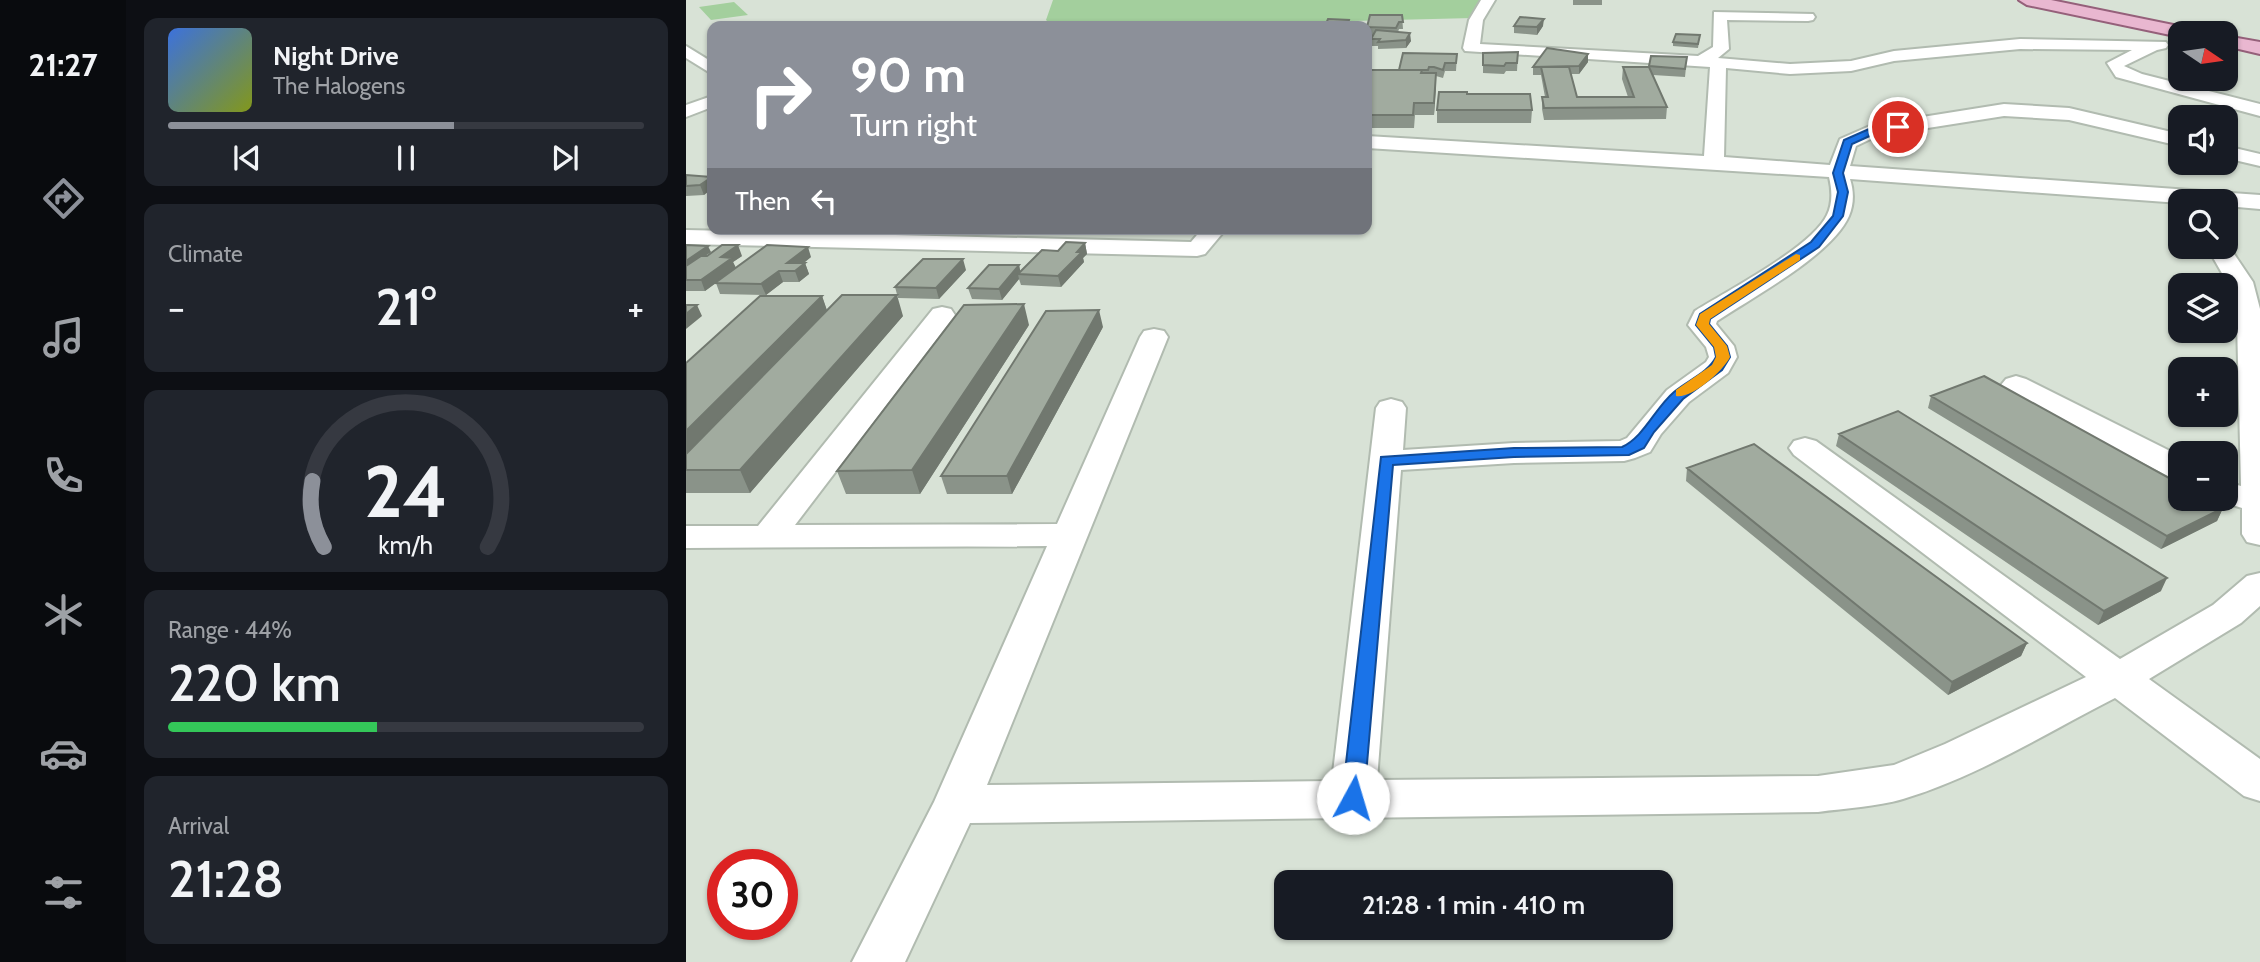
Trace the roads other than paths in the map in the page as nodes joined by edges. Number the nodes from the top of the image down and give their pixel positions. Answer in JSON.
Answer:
{"nodes":[{"id":1,"x":1488,"y":0,"type":"edge"},
{"id":2,"x":2027,"y":0,"type":"edge"},
{"id":3,"x":1808,"y":17,"type":"dead end"},
{"id":4,"x":2168,"y":29,"type":"edge"},
{"id":5,"x":2168,"y":42,"type":"edge"},
{"id":6,"x":2238,"y":43,"type":"edge"},
{"id":7,"x":2160,"y":45,"type":"junction"},
{"id":8,"x":2260,"y":48,"type":"edge"},
{"id":9,"x":686,"y":51,"type":"edge"},
{"id":10,"x":1709,"y":63,"type":"junction"},
{"id":11,"x":707,"y":66,"type":"edge"},
{"id":12,"x":707,"y":103,"type":"edge"},
{"id":13,"x":2260,"y":110,"type":"edge"},
{"id":14,"x":686,"y":111,"type":"edge"},
{"id":15,"x":2168,"y":137,"type":"edge"},
{"id":16,"x":1372,"y":142,"type":"edge"},
{"id":17,"x":2238,"y":155,"type":"edge"},
{"id":18,"x":2260,"y":160,"type":"edge"},
{"id":19,"x":1714,"y":163,"type":"junction"},
{"id":20,"x":1838,"y":173,"type":"junction"},
{"id":21,"x":2168,"y":197,"type":"edge"},
{"id":22,"x":2238,"y":201,"type":"edge"},
{"id":23,"x":2260,"y":202,"type":"edge"},
{"id":24,"x":1209,"y":235,"type":"edge"},
{"id":25,"x":686,"y":237,"type":"edge"},
{"id":26,"x":2226,"y":259,"type":"edge"},
{"id":27,"x":942,"y":315,"type":"dead end"},
{"id":28,"x":1154,"y":337,"type":"dead end"},
{"id":29,"x":2016,"y":385,"type":"dead end"},
{"id":30,"x":1391,"y":408,"type":"dead end"},
{"id":31,"x":1805,"y":449,"type":"dead end"},
{"id":32,"x":1386,"y":461,"type":"junction"},
{"id":33,"x":2168,"y":463,"type":"edge"},
{"id":34,"x":2238,"y":496,"type":"edge"},
{"id":35,"x":2259,"y":502,"type":"edge"},
{"id":36,"x":2260,"y":534,"type":"edge"},
{"id":37,"x":1069,"y":535,"type":"junction"},
{"id":38,"x":768,"y":536,"type":"junction"},
{"id":39,"x":686,"y":537,"type":"edge"},
{"id":40,"x":2260,"y":585,"type":"edge"},
{"id":41,"x":2118,"y":679,"type":"junction"},
{"id":42,"x":2260,"y":783,"type":"edge"},
{"id":43,"x":1353,"y":798,"type":"junction"},
{"id":44,"x":956,"y":804,"type":"junction"},
{"id":45,"x":878,"y":962,"type":"edge"}],
"edges":[{"from":1,"to":10,"type":"street"},
{"from":2,"to":4,"type":"main road"},
{"from":3,"to":10,"type":"street"},
{"from":5,"to":7,"type":"street"},
{"from":6,"to":8,"type":"main road"},
{"from":7,"to":10,"type":"street"},
{"from":7,"to":13,"type":"street"},
{"from":9,"to":11,"type":"street"},
{"from":10,"to":19,"type":"street"},
{"from":12,"to":14,"type":"street"},
{"from":15,"to":20,"type":"street"},
{"from":16,"to":19,"type":"street"},
{"from":17,"to":18,"type":"street"},
{"from":19,"to":20,"type":"street"},
{"from":20,"to":21,"type":"street"},
{"from":20,"to":32,"type":"street"},
{"from":22,"to":23,"type":"street"},
{"from":24,"to":25,"type":"street"},
{"from":26,"to":35,"type":"street"},
{"from":27,"to":38,"type":"street"},
{"from":28,"to":37,"type":"street"},
{"from":29,"to":33,"type":"street"},
{"from":30,"to":32,"type":"street"},
{"from":31,"to":41,"type":"street"},
{"from":32,"to":43,"type":"street"},
{"from":34,"to":35,"type":"street"},
{"from":35,"to":36,"type":"street"},
{"from":37,"to":38,"type":"street"},
{"from":37,"to":44,"type":"street"},
{"from":38,"to":39,"type":"street"},
{"from":40,"to":41,"type":"street"},
{"from":41,"to":42,"type":"street"},
{"from":41,"to":43,"type":"street"},
{"from":43,"to":44,"type":"street"},
{"from":44,"to":45,"type":"street"}]}
